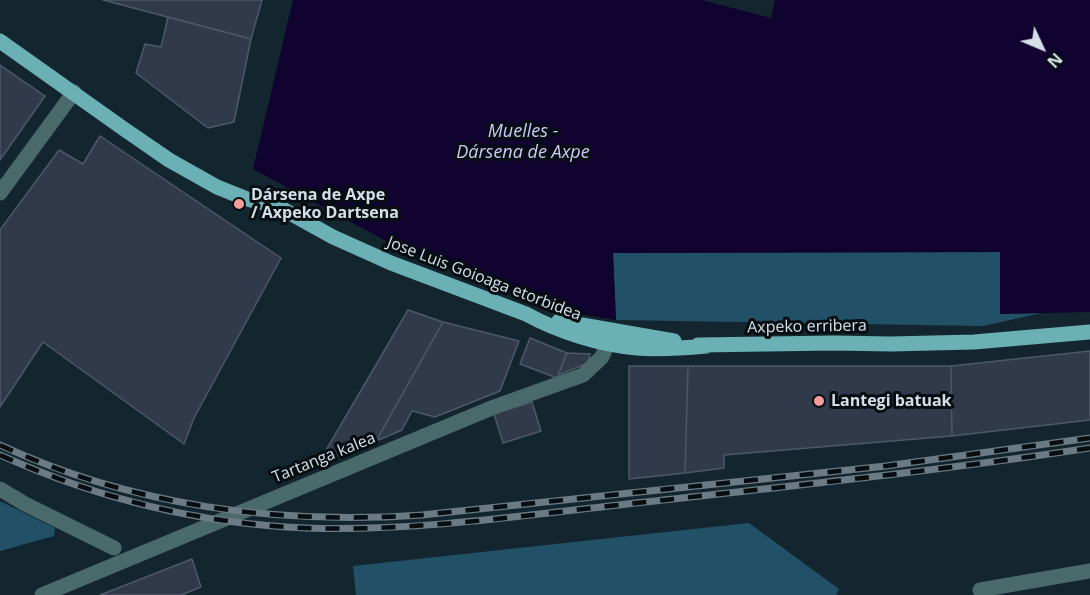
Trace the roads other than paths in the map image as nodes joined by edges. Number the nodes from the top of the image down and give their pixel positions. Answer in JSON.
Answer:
{"nodes":[{"id":1,"x":0,"y":41,"type":"edge"},
{"id":2,"x":74,"y":92,"type":"junction"},
{"id":3,"x":0,"y":193,"type":"edge"},
{"id":4,"x":526,"y":314,"type":"junction"},
{"id":5,"x":1090,"y":332,"type":"edge"},
{"id":6,"x":608,"y":343,"type":"junction"},
{"id":7,"x":707,"y":346,"type":"junction"},
{"id":8,"x":0,"y":489,"type":"edge"},
{"id":9,"x":114,"y":548,"type":"dead end"},
{"id":10,"x":1090,"y":571,"type":"edge"},
{"id":11,"x":980,"y":590,"type":"dead end"},
{"id":12,"x":42,"y":595,"type":"edge"}],
"edges":[{"from":1,"to":2,"type":"main road","name":"Jose Luis Goioaga etorbidea"},
{"from":2,"to":3,"type":"street"},
{"from":2,"to":4,"type":"main road","name":"Jose Luis Goioaga etorbidea"},
{"from":4,"to":6,"type":"main road","name":"Jose Luis Goioaga etorbidea"},
{"from":4,"to":7,"type":"main road","name":"Axpeko erribera"},
{"from":5,"to":7,"type":"main road","name":"Axpeko erribera"},
{"from":6,"to":7,"type":"main road","name":"Jose Luis Goioaga etorbidea"},
{"from":6,"to":12,"type":"street","name":"Tartanga kalea"},
{"from":8,"to":9,"type":"street"},
{"from":10,"to":11,"type":"street"}]}
